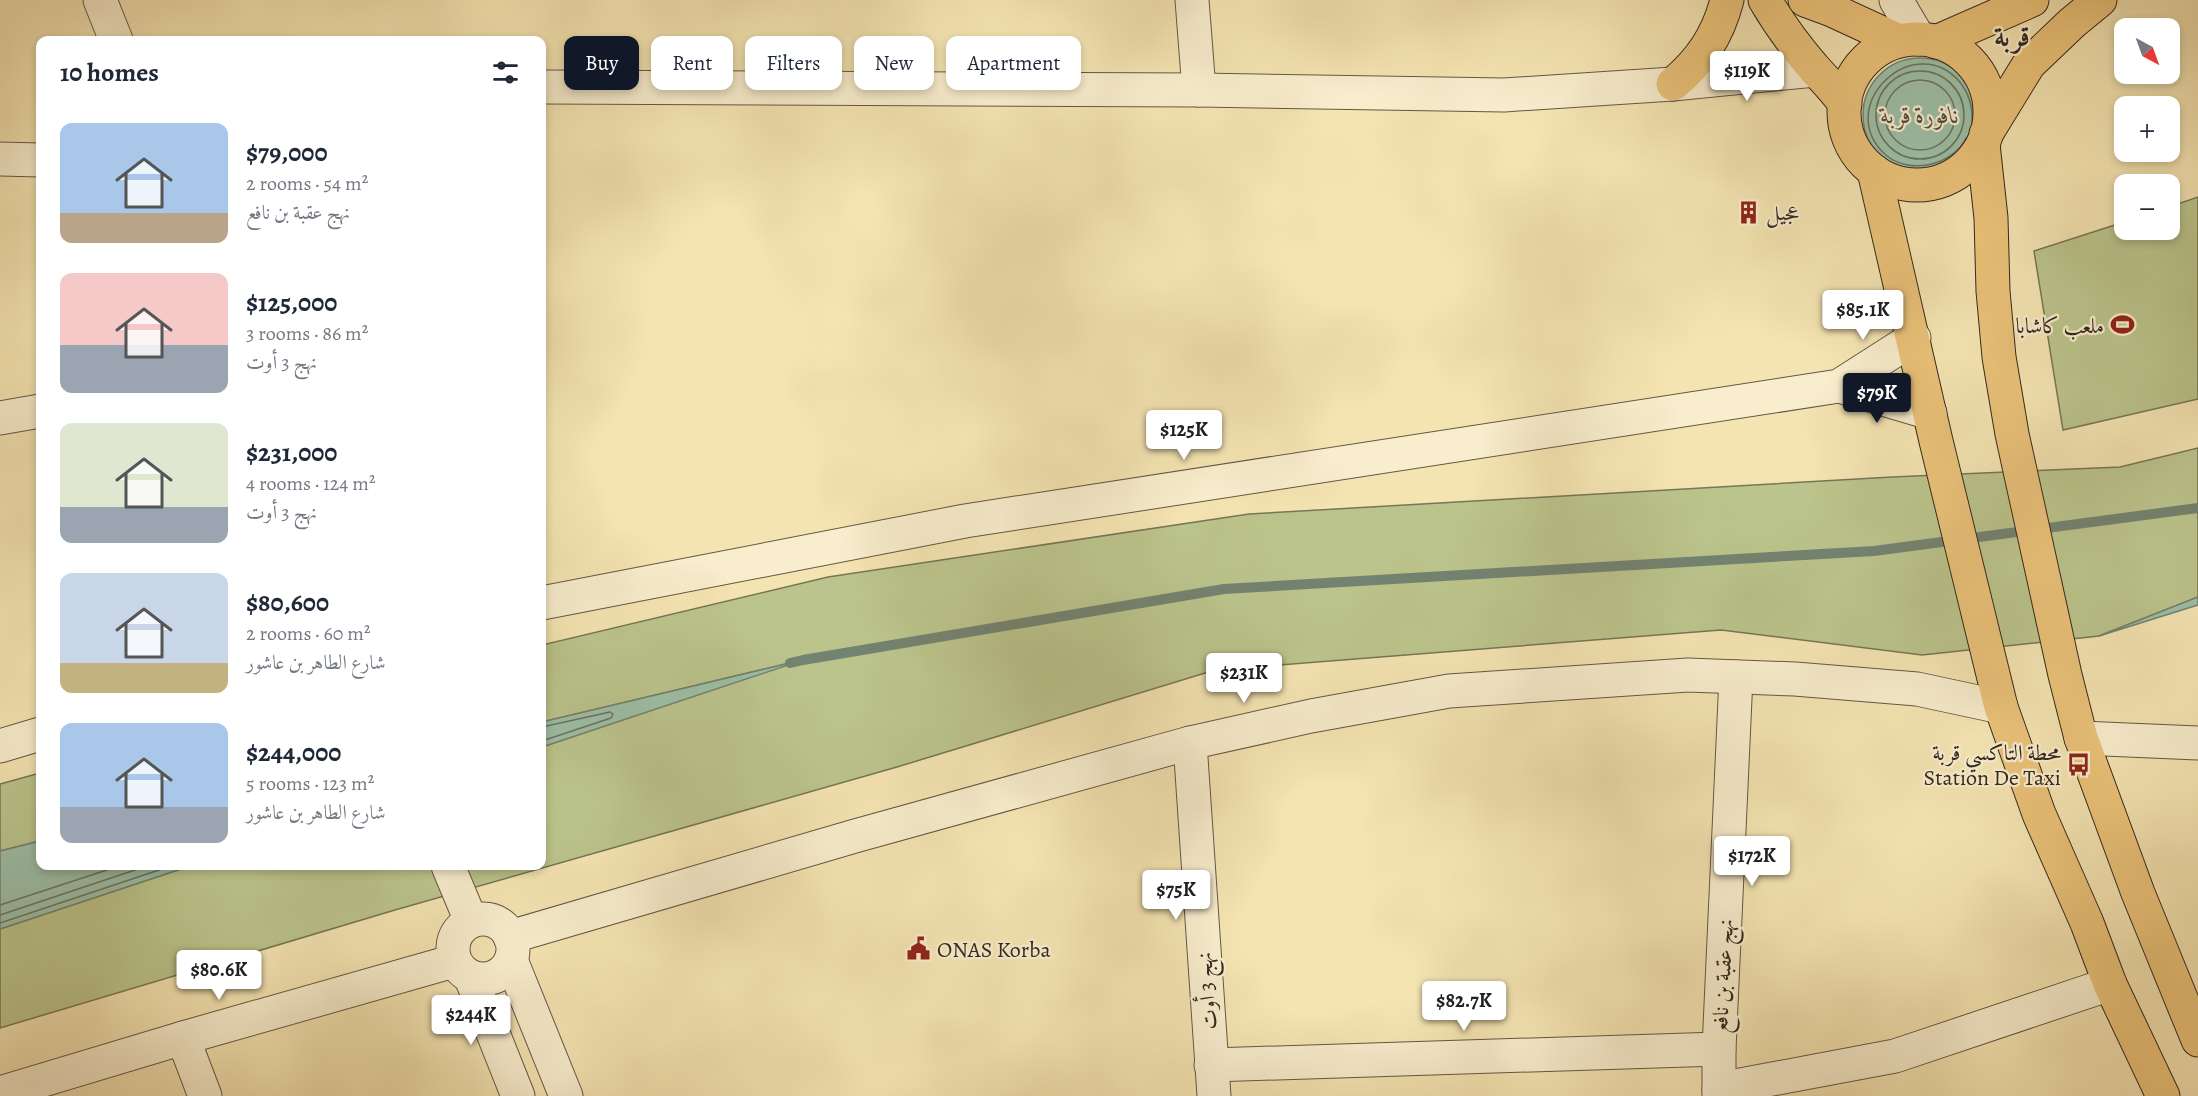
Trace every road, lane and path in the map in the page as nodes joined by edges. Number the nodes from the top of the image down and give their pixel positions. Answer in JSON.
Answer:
{"nodes":[{"id":1,"x":100,"y":0,"type":"edge"},
{"id":2,"x":1192,"y":0,"type":"edge"},
{"id":3,"x":1727,"y":0,"type":"edge"},
{"id":4,"x":1765,"y":0,"type":"edge"},
{"id":5,"x":1805,"y":0,"type":"edge"},
{"id":6,"x":1896,"y":0,"type":"edge"},
{"id":7,"x":2032,"y":0,"type":"edge"},
{"id":8,"x":2100,"y":0,"type":"edge"},
{"id":9,"x":114,"y":36,"type":"edge"},
{"id":10,"x":1918,"y":41,"type":"junction"},
{"id":11,"x":1815,"y":70,"type":"junction"},
{"id":12,"x":1673,"y":84,"type":"junction"},
{"id":13,"x":546,"y":87,"type":"edge"},
{"id":14,"x":1199,"y":90,"type":"junction"},
{"id":15,"x":1845,"y":104,"type":"junction"},
{"id":16,"x":1985,"y":139,"type":"junction"},
{"id":17,"x":0,"y":159,"type":"edge"},
{"id":18,"x":36,"y":160,"type":"edge"},
{"id":19,"x":1874,"y":171,"type":"junction"},
{"id":20,"x":1914,"y":338,"type":"junction"},
{"id":21,"x":1839,"y":386,"type":"junction"},
{"id":22,"x":36,"y":412,"type":"edge"},
{"id":23,"x":0,"y":418,"type":"edge"},
{"id":24,"x":1933,"y":427,"type":"junction"},
{"id":25,"x":546,"y":602,"type":"edge"},
{"id":26,"x":1736,"y":676,"type":"junction"},
{"id":27,"x":2001,"y":707,"type":"junction"},
{"id":28,"x":36,"y":735,"type":"edge"},
{"id":29,"x":2081,"y":738,"type":"junction"},
{"id":30,"x":1190,"y":743,"type":"junction"},
{"id":31,"x":2198,"y":743,"type":"edge"},
{"id":32,"x":0,"y":746,"type":"edge"},
{"id":33,"x":450,"y":870,"type":"edge"},
{"id":34,"x":466,"y":910,"type":"junction"},
{"id":35,"x":511,"y":948,"type":"junction"},
{"id":36,"x":463,"y":969,"type":"junction"},
{"id":37,"x":2110,"y":984,"type":"junction"},
{"id":38,"x":183,"y":1038,"type":"junction"},
{"id":39,"x":2198,"y":1040,"type":"edge"},
{"id":40,"x":1719,"y":1049,"type":"junction"},
{"id":41,"x":1212,"y":1081,"type":"edge"},
{"id":42,"x":1719,"y":1093,"type":"edge"},
{"id":43,"x":0,"y":1094,"type":"edge"},
{"id":44,"x":205,"y":1096,"type":"edge"},
{"id":45,"x":518,"y":1096,"type":"edge"},
{"id":46,"x":566,"y":1096,"type":"edge"},
{"id":47,"x":2163,"y":1096,"type":"edge"}],
"edges":[{"from":1,"to":9,"type":"street"},
{"from":2,"to":14,"type":"street"},
{"from":3,"to":12,"type":"main road"},
{"from":4,"to":11,"type":"main road"},
{"from":5,"to":10,"type":"main road"},
{"from":6,"to":10,"type":"street"},
{"from":7,"to":10,"type":"main road"},
{"from":8,"to":16,"type":"main road"},
{"from":10,"to":15,"type":"main road"},
{"from":10,"to":16,"type":"main road"},
{"from":11,"to":12,"type":"street"},
{"from":11,"to":15,"type":"main road"},
{"from":12,"to":14,"type":"street"},
{"from":13,"to":14,"type":"street"},
{"from":15,"to":19,"type":"main road"},
{"from":16,"to":19,"type":"main road"},
{"from":16,"to":29,"type":"main road"},
{"from":17,"to":18,"type":"street"},
{"from":19,"to":20,"type":"main road"},
{"from":20,"to":21,"type":"street"},
{"from":20,"to":24,"type":"main road"},
{"from":21,"to":24,"type":"street"},
{"from":21,"to":25,"type":"street"},
{"from":22,"to":23,"type":"street"},
{"from":24,"to":27,"type":"main road"},
{"from":26,"to":27,"type":"street"},
{"from":26,"to":30,"type":"street"},
{"from":26,"to":40,"type":"street","name":"نهج عقبة بن نافع"},
{"from":27,"to":37,"type":"main road"},
{"from":28,"to":32,"type":"street"},
{"from":29,"to":31,"type":"street"},
{"from":29,"to":39,"type":"main road"},
{"from":30,"to":35,"type":"street"},
{"from":30,"to":41,"type":"street","name":"نهج 3 أوت"},
{"from":33,"to":34,"type":"street"},
{"from":34,"to":35,"type":"street"},
{"from":34,"to":36,"type":"street"},
{"from":35,"to":36,"type":"street"},
{"from":35,"to":46,"type":"street"},
{"from":36,"to":38,"type":"street"},
{"from":36,"to":45,"type":"street"},
{"from":37,"to":42,"type":"street"},
{"from":37,"to":47,"type":"main road"},
{"from":38,"to":43,"type":"street"},
{"from":38,"to":44,"type":"street"},
{"from":40,"to":41,"type":"street"},
{"from":40,"to":42,"type":"street","name":"نهج عقبة بن نافع"}]}
